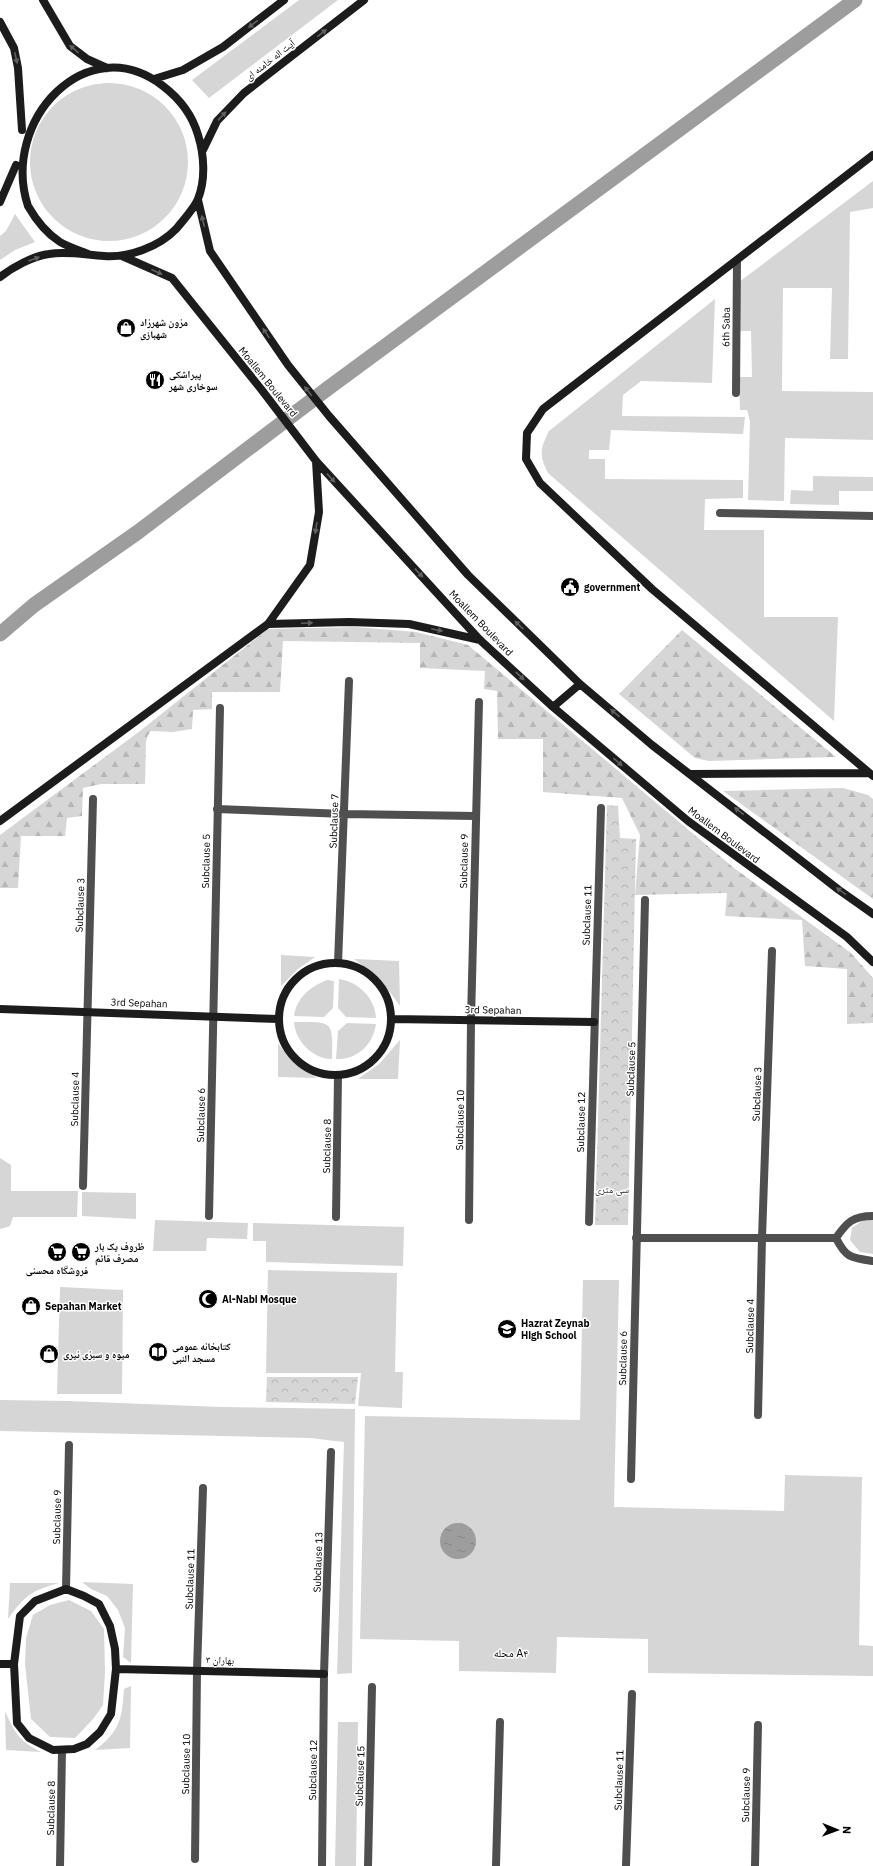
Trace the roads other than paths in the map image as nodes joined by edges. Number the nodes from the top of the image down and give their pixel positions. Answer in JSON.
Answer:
{"nodes":[{"id":1,"x":43,"y":0,"type":"edge"},
{"id":2,"x":284,"y":0,"type":"edge"},
{"id":3,"x":364,"y":0,"type":"edge"},
{"id":4,"x":0,"y":22,"type":"edge"},
{"id":5,"x":108,"y":68,"type":"junction"},
{"id":6,"x":154,"y":79,"type":"junction"},
{"id":7,"x":22,"y":130,"type":"junction"},
{"id":8,"x":203,"y":150,"type":"junction"},
{"id":9,"x":873,"y":155,"type":"edge"},
{"id":10,"x":16,"y":164,"type":"junction"},
{"id":11,"x":198,"y":200,"type":"junction"},
{"id":12,"x":0,"y":202,"type":"edge"},
{"id":13,"x":88,"y":254,"type":"junction"},
{"id":14,"x":122,"y":256,"type":"junction"},
{"id":15,"x":737,"y":261,"type":"junction"},
{"id":16,"x":0,"y":277,"type":"edge"},
{"id":17,"x":736,"y":393,"type":"dead end"},
{"id":18,"x":316,"y":461,"type":"junction"},
{"id":19,"x":720,"y":513,"type":"dead end"},
{"id":20,"x":873,"y":516,"type":"edge"},
{"id":21,"x":268,"y":624,"type":"junction"},
{"id":22,"x":480,"y":640,"type":"junction"},
{"id":23,"x":349,"y":681,"type":"dead end"},
{"id":24,"x":580,"y":684,"type":"junction"},
{"id":25,"x":479,"y":702,"type":"dead end"},
{"id":26,"x":553,"y":707,"type":"junction"},
{"id":27,"x":220,"y":708,"type":"dead end"},
{"id":28,"x":691,"y":774,"type":"junction"},
{"id":29,"x":871,"y":774,"type":"edge"},
{"id":30,"x":93,"y":799,"type":"dead end"},
{"id":31,"x":601,"y":808,"type":"dead end"},
{"id":32,"x":217,"y":809,"type":"junction"},
{"id":33,"x":345,"y":814,"type":"junction"},
{"id":34,"x":475,"y":816,"type":"junction"},
{"id":35,"x":0,"y":821,"type":"edge"},
{"id":36,"x":645,"y":900,"type":"dead end"},
{"id":37,"x":873,"y":914,"type":"edge"},
{"id":38,"x":772,"y":951,"type":"dead end"},
{"id":39,"x":873,"y":962,"type":"edge"},
{"id":40,"x":338,"y":963,"type":"junction"},
{"id":41,"x":0,"y":1009,"type":"edge"},
{"id":42,"x":86,"y":1012,"type":"junction"},
{"id":43,"x":212,"y":1015,"type":"junction"},
{"id":44,"x":278,"y":1019,"type":"junction"},
{"id":45,"x":391,"y":1019,"type":"junction"},
{"id":46,"x":470,"y":1020,"type":"junction"},
{"id":47,"x":594,"y":1022,"type":"junction"},
{"id":48,"x":338,"y":1076,"type":"junction"},
{"id":49,"x":83,"y":1186,"type":"dead end"},
{"id":50,"x":209,"y":1216,"type":"dead end"},
{"id":51,"x":873,"y":1216,"type":"edge"},
{"id":52,"x":336,"y":1217,"type":"dead end"},
{"id":53,"x":468,"y":1220,"type":"dead end"},
{"id":54,"x":589,"y":1222,"type":"dead end"},
{"id":55,"x":636,"y":1238,"type":"junction"},
{"id":56,"x":762,"y":1238,"type":"junction"},
{"id":57,"x":836,"y":1238,"type":"junction"},
{"id":58,"x":873,"y":1261,"type":"edge"},
{"id":59,"x":758,"y":1415,"type":"dead end"},
{"id":60,"x":69,"y":1445,"type":"dead end"},
{"id":61,"x":332,"y":1452,"type":"dead end"},
{"id":62,"x":631,"y":1479,"type":"dead end"},
{"id":63,"x":203,"y":1488,"type":"dead end"},
{"id":64,"x":66,"y":1590,"type":"junction"},
{"id":65,"x":0,"y":1664,"type":"edge"},
{"id":66,"x":14,"y":1664,"type":"junction"},
{"id":67,"x":116,"y":1669,"type":"junction"},
{"id":68,"x":197,"y":1670,"type":"junction"},
{"id":69,"x":324,"y":1674,"type":"junction"},
{"id":70,"x":372,"y":1687,"type":"dead end"},
{"id":71,"x":632,"y":1694,"type":"dead end"},
{"id":72,"x":500,"y":1722,"type":"dead end"},
{"id":73,"x":758,"y":1725,"type":"dead end"},
{"id":74,"x":62,"y":1750,"type":"junction"},
{"id":75,"x":195,"y":1859,"type":"dead end"},
{"id":76,"x":60,"y":1866,"type":"edge"},
{"id":77,"x":322,"y":1866,"type":"edge"},
{"id":78,"x":368,"y":1866,"type":"edge"},
{"id":79,"x":496,"y":1866,"type":"edge"},
{"id":80,"x":626,"y":1866,"type":"edge"},
{"id":81,"x":755,"y":1866,"type":"edge"}],
"edges":[{"from":5,"to":1,"type":"main road","one_way":true},
{"from":2,"to":6,"type":"main road","one_way":true},
{"from":8,"to":3,"type":"main road","name":"آیت اله خامنه ای","one_way":true},
{"from":4,"to":7,"type":"main road","one_way":true},
{"from":5,"to":6,"type":"main road"},
{"from":5,"to":7,"type":"main road"},
{"from":6,"to":8,"type":"main road"},
{"from":7,"to":10,"type":"main road"},
{"from":8,"to":11,"type":"main road"},
{"from":9,"to":15,"type":"main road"},
{"from":10,"to":12,"type":"main road"},
{"from":10,"to":13,"type":"main road"},
{"from":11,"to":14,"type":"main road"},
{"from":24,"to":11,"type":"main road","one_way":true},
{"from":13,"to":14,"type":"main road"},
{"from":16,"to":13,"type":"main road","one_way":true},
{"from":14,"to":18,"type":"main road","name":"Moallem Boulevard","one_way":true},
{"from":15,"to":17,"type":"street","name":"6th Saba"},
{"from":15,"to":29,"type":"main road"},
{"from":18,"to":21,"type":"main road","one_way":true},
{"from":18,"to":22,"type":"main road","name":"Moallem Boulevard","one_way":true},
{"from":19,"to":20,"type":"street"},
{"from":21,"to":22,"type":"main road","one_way":true},
{"from":21,"to":35,"type":"main road"},
{"from":22,"to":26,"type":"main road","name":"Moallem Boulevard","one_way":true},
{"from":23,"to":33,"type":"street","name":"Subclause 7"},
{"from":24,"to":26,"type":"main road"},
{"from":28,"to":24,"type":"main road","one_way":true},
{"from":25,"to":34,"type":"street","name":"Subclause 9"},
{"from":26,"to":39,"type":"main road","name":"Moallem Boulevard","one_way":true},
{"from":27,"to":32,"type":"street","name":"Subclause 5"},
{"from":28,"to":29,"type":"main road"},
{"from":37,"to":28,"type":"main road","one_way":true},
{"from":30,"to":42,"type":"street","name":"Subclause 3"},
{"from":31,"to":47,"type":"street","name":"Subclause 11"},
{"from":32,"to":33,"type":"street"},
{"from":32,"to":43,"type":"street","name":"Subclause 5"},
{"from":33,"to":34,"type":"street"},
{"from":33,"to":40,"type":"street","name":"Subclause 7"},
{"from":34,"to":46,"type":"street","name":"Subclause 9"},
{"from":36,"to":55,"type":"street","name":"Subclause 5"},
{"from":38,"to":56,"type":"street","name":"Subclause 3"},
{"from":40,"to":44,"type":"main road"},
{"from":40,"to":45,"type":"main road"},
{"from":41,"to":42,"type":"main road","name":"3rd Sepahan"},
{"from":42,"to":43,"type":"main road","name":"3rd Sepahan"},
{"from":42,"to":49,"type":"street","name":"Subclause 4"},
{"from":43,"to":44,"type":"main road","name":"3rd Sepahan"},
{"from":43,"to":50,"type":"street","name":"Subclause 6"},
{"from":44,"to":48,"type":"main road"},
{"from":45,"to":46,"type":"main road","name":"3rd Sepahan"},
{"from":45,"to":48,"type":"main road"},
{"from":46,"to":47,"type":"main road","name":"3rd Sepahan"},
{"from":46,"to":53,"type":"street","name":"Subclause 10"},
{"from":47,"to":54,"type":"street","name":"Subclause 12"},
{"from":48,"to":52,"type":"street","name":"Subclause 8"},
{"from":51,"to":57,"type":"street"},
{"from":55,"to":56,"type":"street"},
{"from":55,"to":62,"type":"street","name":"Subclause 6"},
{"from":56,"to":57,"type":"street"},
{"from":56,"to":59,"type":"street","name":"Subclause 4"},
{"from":57,"to":58,"type":"street"},
{"from":60,"to":64,"type":"street","name":"Subclause 9"},
{"from":61,"to":69,"type":"street","name":"Subclause 13"},
{"from":63,"to":68,"type":"street","name":"Subclause 11"},
{"from":64,"to":66,"type":"main road"},
{"from":64,"to":67,"type":"main road"},
{"from":65,"to":66,"type":"main road"},
{"from":66,"to":74,"type":"main road"},
{"from":67,"to":68,"type":"main road","name":"بهاران ۳"},
{"from":67,"to":74,"type":"main road"},
{"from":68,"to":69,"type":"main road","name":"بهاران ۳"},
{"from":68,"to":75,"type":"street","name":"Subclause 10"},
{"from":69,"to":77,"type":"street","name":"Subclause 12"},
{"from":70,"to":78,"type":"street","name":"Subclause 15"},
{"from":71,"to":80,"type":"street","name":"Subclause 11"},
{"from":72,"to":79,"type":"street"},
{"from":73,"to":81,"type":"street","name":"Subclause 9"},
{"from":74,"to":76,"type":"street","name":"Subclause 8"}]}
